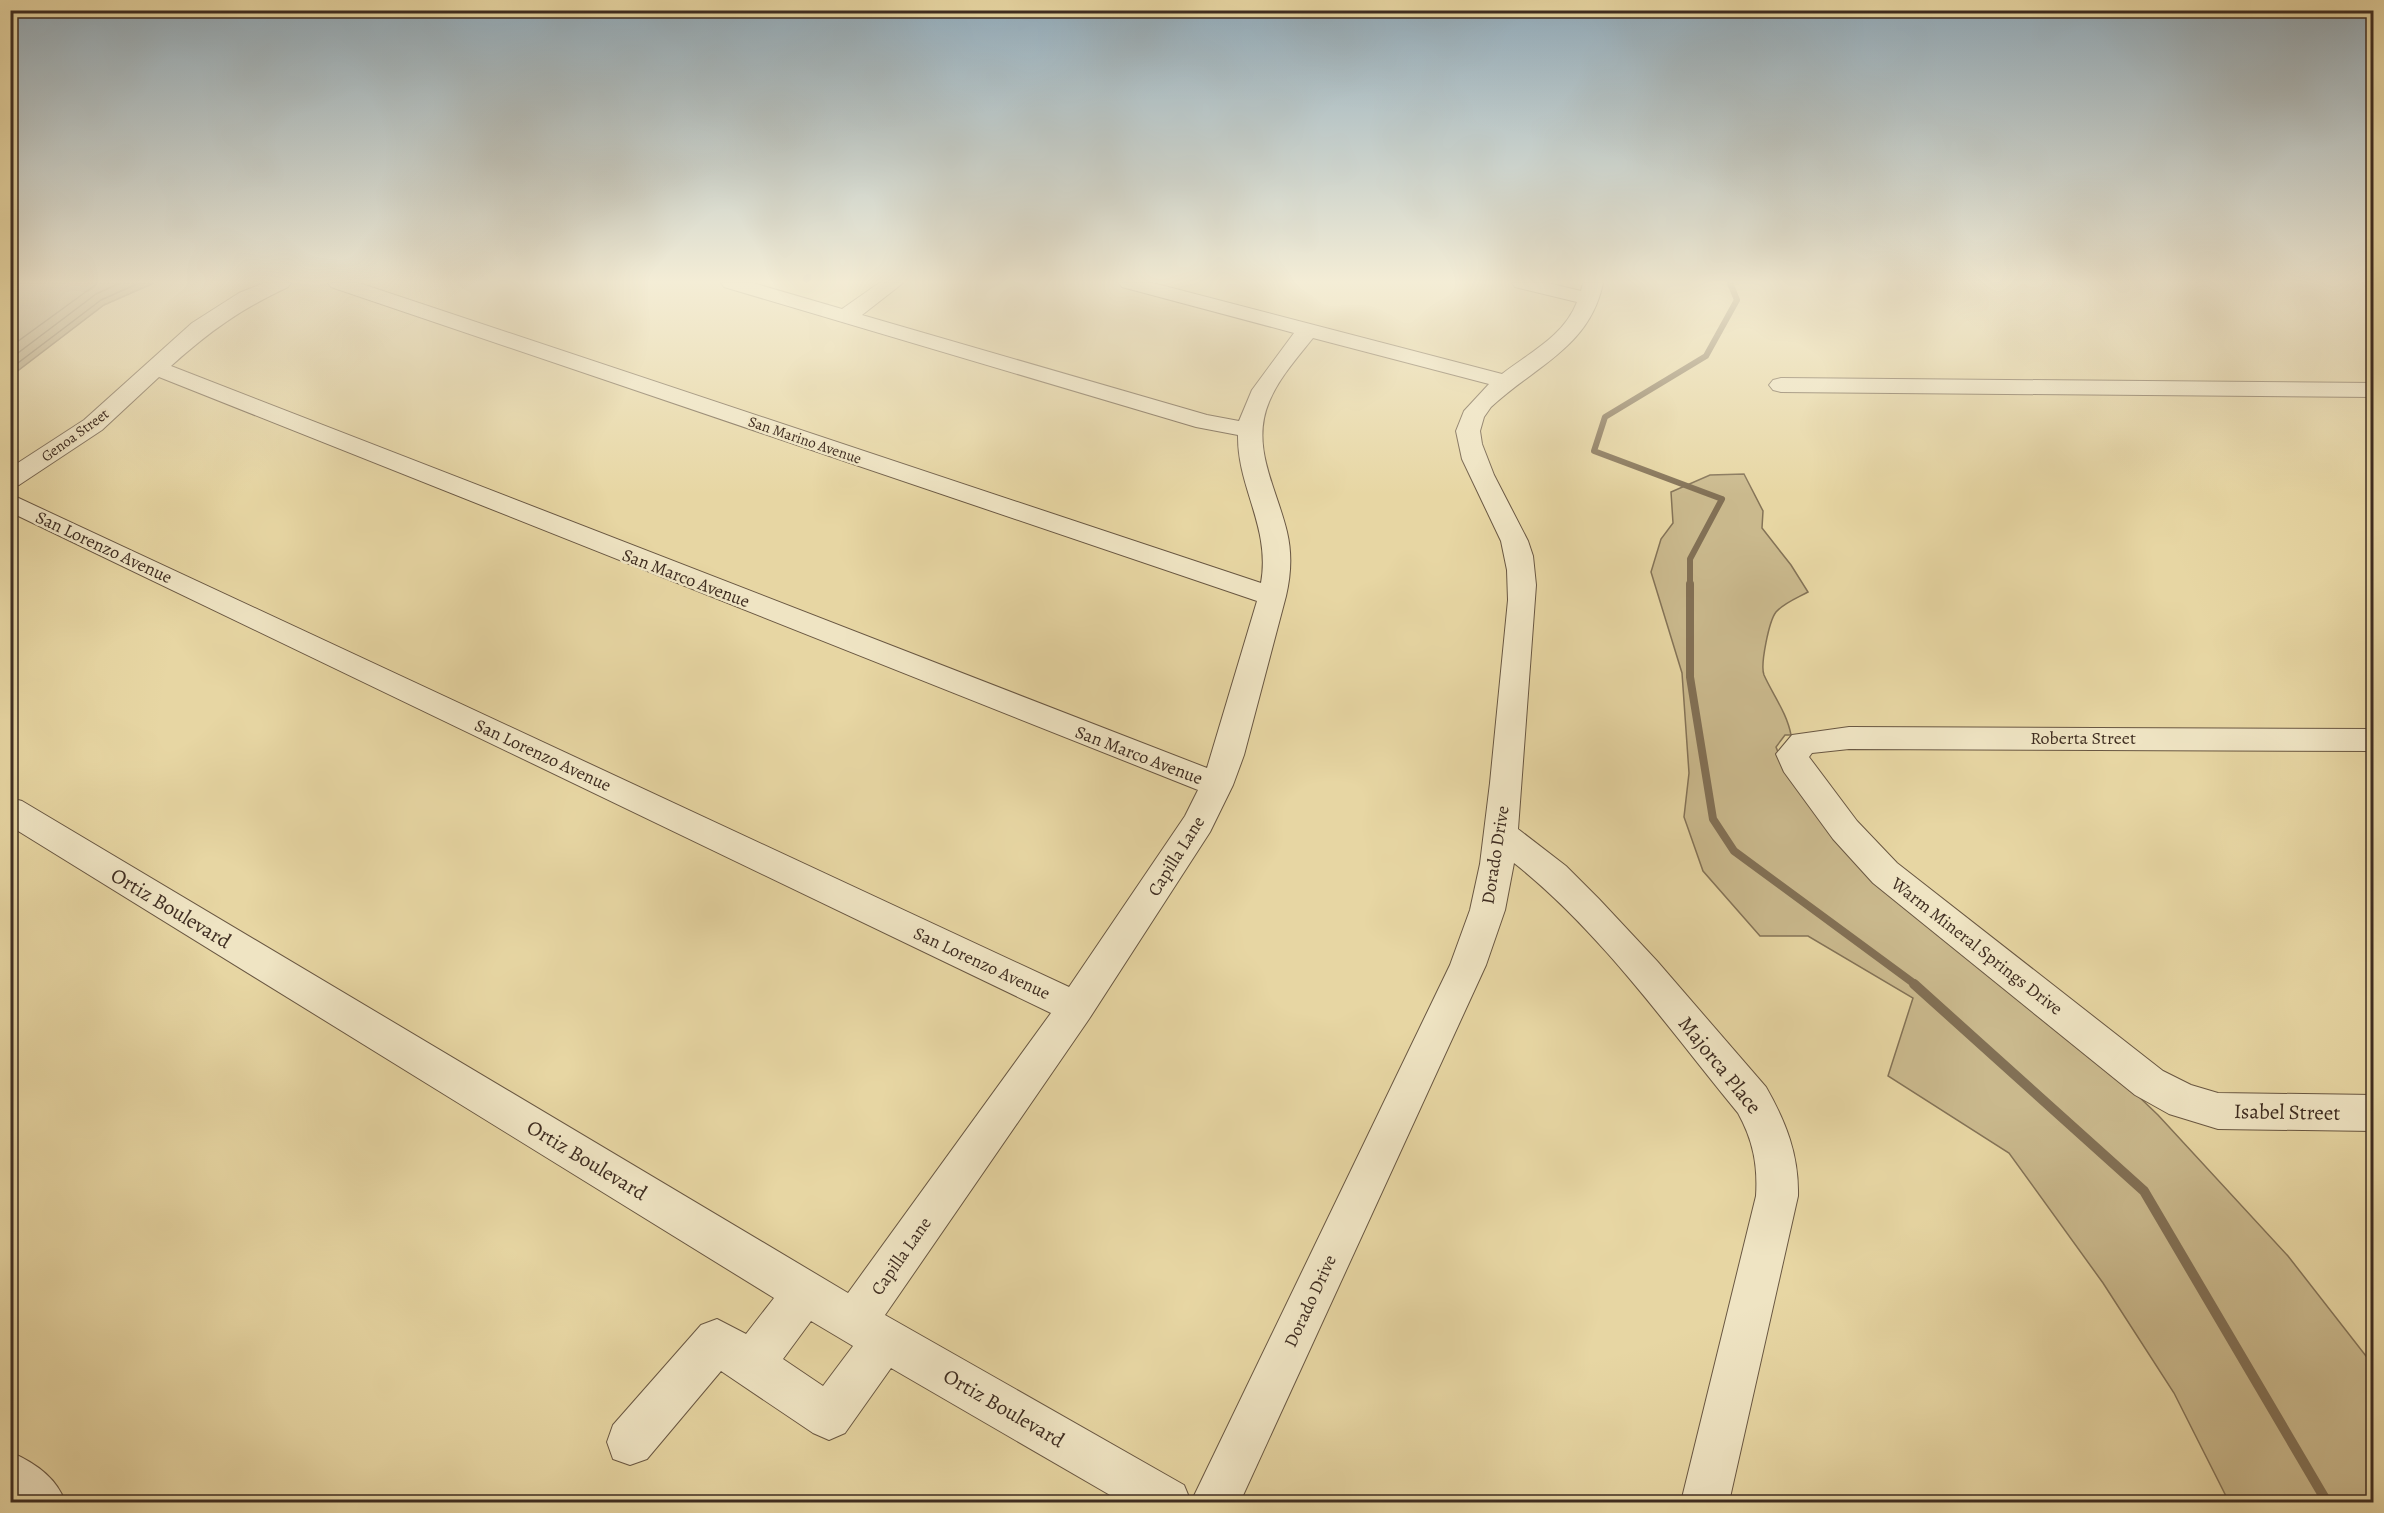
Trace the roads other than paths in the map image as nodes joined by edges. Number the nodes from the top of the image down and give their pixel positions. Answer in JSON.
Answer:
{"nodes":[{"id":1,"x":171,"y":354,"type":"edge"},
{"id":2,"x":549,"y":354,"type":"edge"},
{"id":3,"x":970,"y":354,"type":"edge"},
{"id":4,"x":1290,"y":354,"type":"edge"},
{"id":5,"x":1399,"y":354,"type":"edge"},
{"id":6,"x":1544,"y":354,"type":"edge"},
{"id":7,"x":156,"y":368,"type":"junction"},
{"id":8,"x":1508,"y":382,"type":"junction"},
{"id":9,"x":1781,"y":385,"type":"dead end"},
{"id":10,"x":2373,"y":390,"type":"edge"},
{"id":11,"x":1250,"y":430,"type":"junction"},
{"id":12,"x":10,"y":480,"type":"edge"},
{"id":13,"x":10,"y":502,"type":"edge"},
{"id":14,"x":1272,"y":596,"type":"junction"},
{"id":15,"x":2373,"y":740,"type":"edge"},
{"id":16,"x":1796,"y":748,"type":"joint"},
{"id":17,"x":1217,"y":785,"type":"junction"},
{"id":18,"x":10,"y":810,"type":"edge"},
{"id":19,"x":1500,"y":834,"type":"junction"},
{"id":20,"x":1076,"y":1008,"type":"junction"},
{"id":21,"x":2200,"y":1107,"type":"joint"},
{"id":22,"x":2373,"y":1113,"type":"edge"},
{"id":23,"x":805,"y":1292,"type":"junction"},
{"id":24,"x":869,"y":1330,"type":"junction"},
{"id":25,"x":751,"y":1365,"type":"junction"},
{"id":26,"x":630,"y":1442,"type":"dead end"},
{"id":27,"x":10,"y":1476,"type":"edge"},
{"id":28,"x":41,"y":1503,"type":"edge"},
{"id":29,"x":1167,"y":1503,"type":"edge"},
{"id":30,"x":1215,"y":1503,"type":"edge"},
{"id":31,"x":1705,"y":1503,"type":"edge"}],
"edges":[{"from":1,"to":7,"type":"street","name":"Genoa Street"},
{"from":2,"to":14,"type":"street","name":"San Marino Avenue"},
{"from":3,"to":11,"type":"street"},
{"from":4,"to":11,"type":"street","name":"Capilla Lane"},
{"from":5,"to":8,"type":"street"},
{"from":6,"to":8,"type":"street","name":"Dorado Drive"},
{"from":7,"to":12,"type":"street","name":"Genoa Street"},
{"from":7,"to":17,"type":"street","name":"San Marco Avenue"},
{"from":8,"to":19,"type":"street","name":"Dorado Drive"},
{"from":9,"to":10,"type":"street"},
{"from":11,"to":14,"type":"street","name":"Capilla Lane"},
{"from":13,"to":20,"type":"street","name":"San Lorenzo Avenue"},
{"from":14,"to":17,"type":"street","name":"Capilla Lane"},
{"from":15,"to":16,"type":"street","name":"Roberta Street"},
{"from":16,"to":21,"type":"street","name":"Warm Mineral Springs Drive"},
{"from":17,"to":20,"type":"street","name":"Capilla Lane"},
{"from":18,"to":23,"type":"street","name":"Ortiz Boulevard"},
{"from":19,"to":30,"type":"street","name":"Dorado Drive"},
{"from":19,"to":31,"type":"street","name":"Majorca Place"},
{"from":20,"to":24,"type":"street","name":"Capilla Lane"},
{"from":21,"to":22,"type":"street","name":"Isabel Street"},
{"from":23,"to":24,"type":"street","name":"Ortiz Boulevard"},
{"from":23,"to":25,"type":"street"},
{"from":24,"to":25,"type":"street","name":"Capilla Lane"},
{"from":24,"to":29,"type":"street","name":"Ortiz Boulevard"},
{"from":25,"to":26,"type":"street"},
{"from":27,"to":28,"type":"street"}]}
